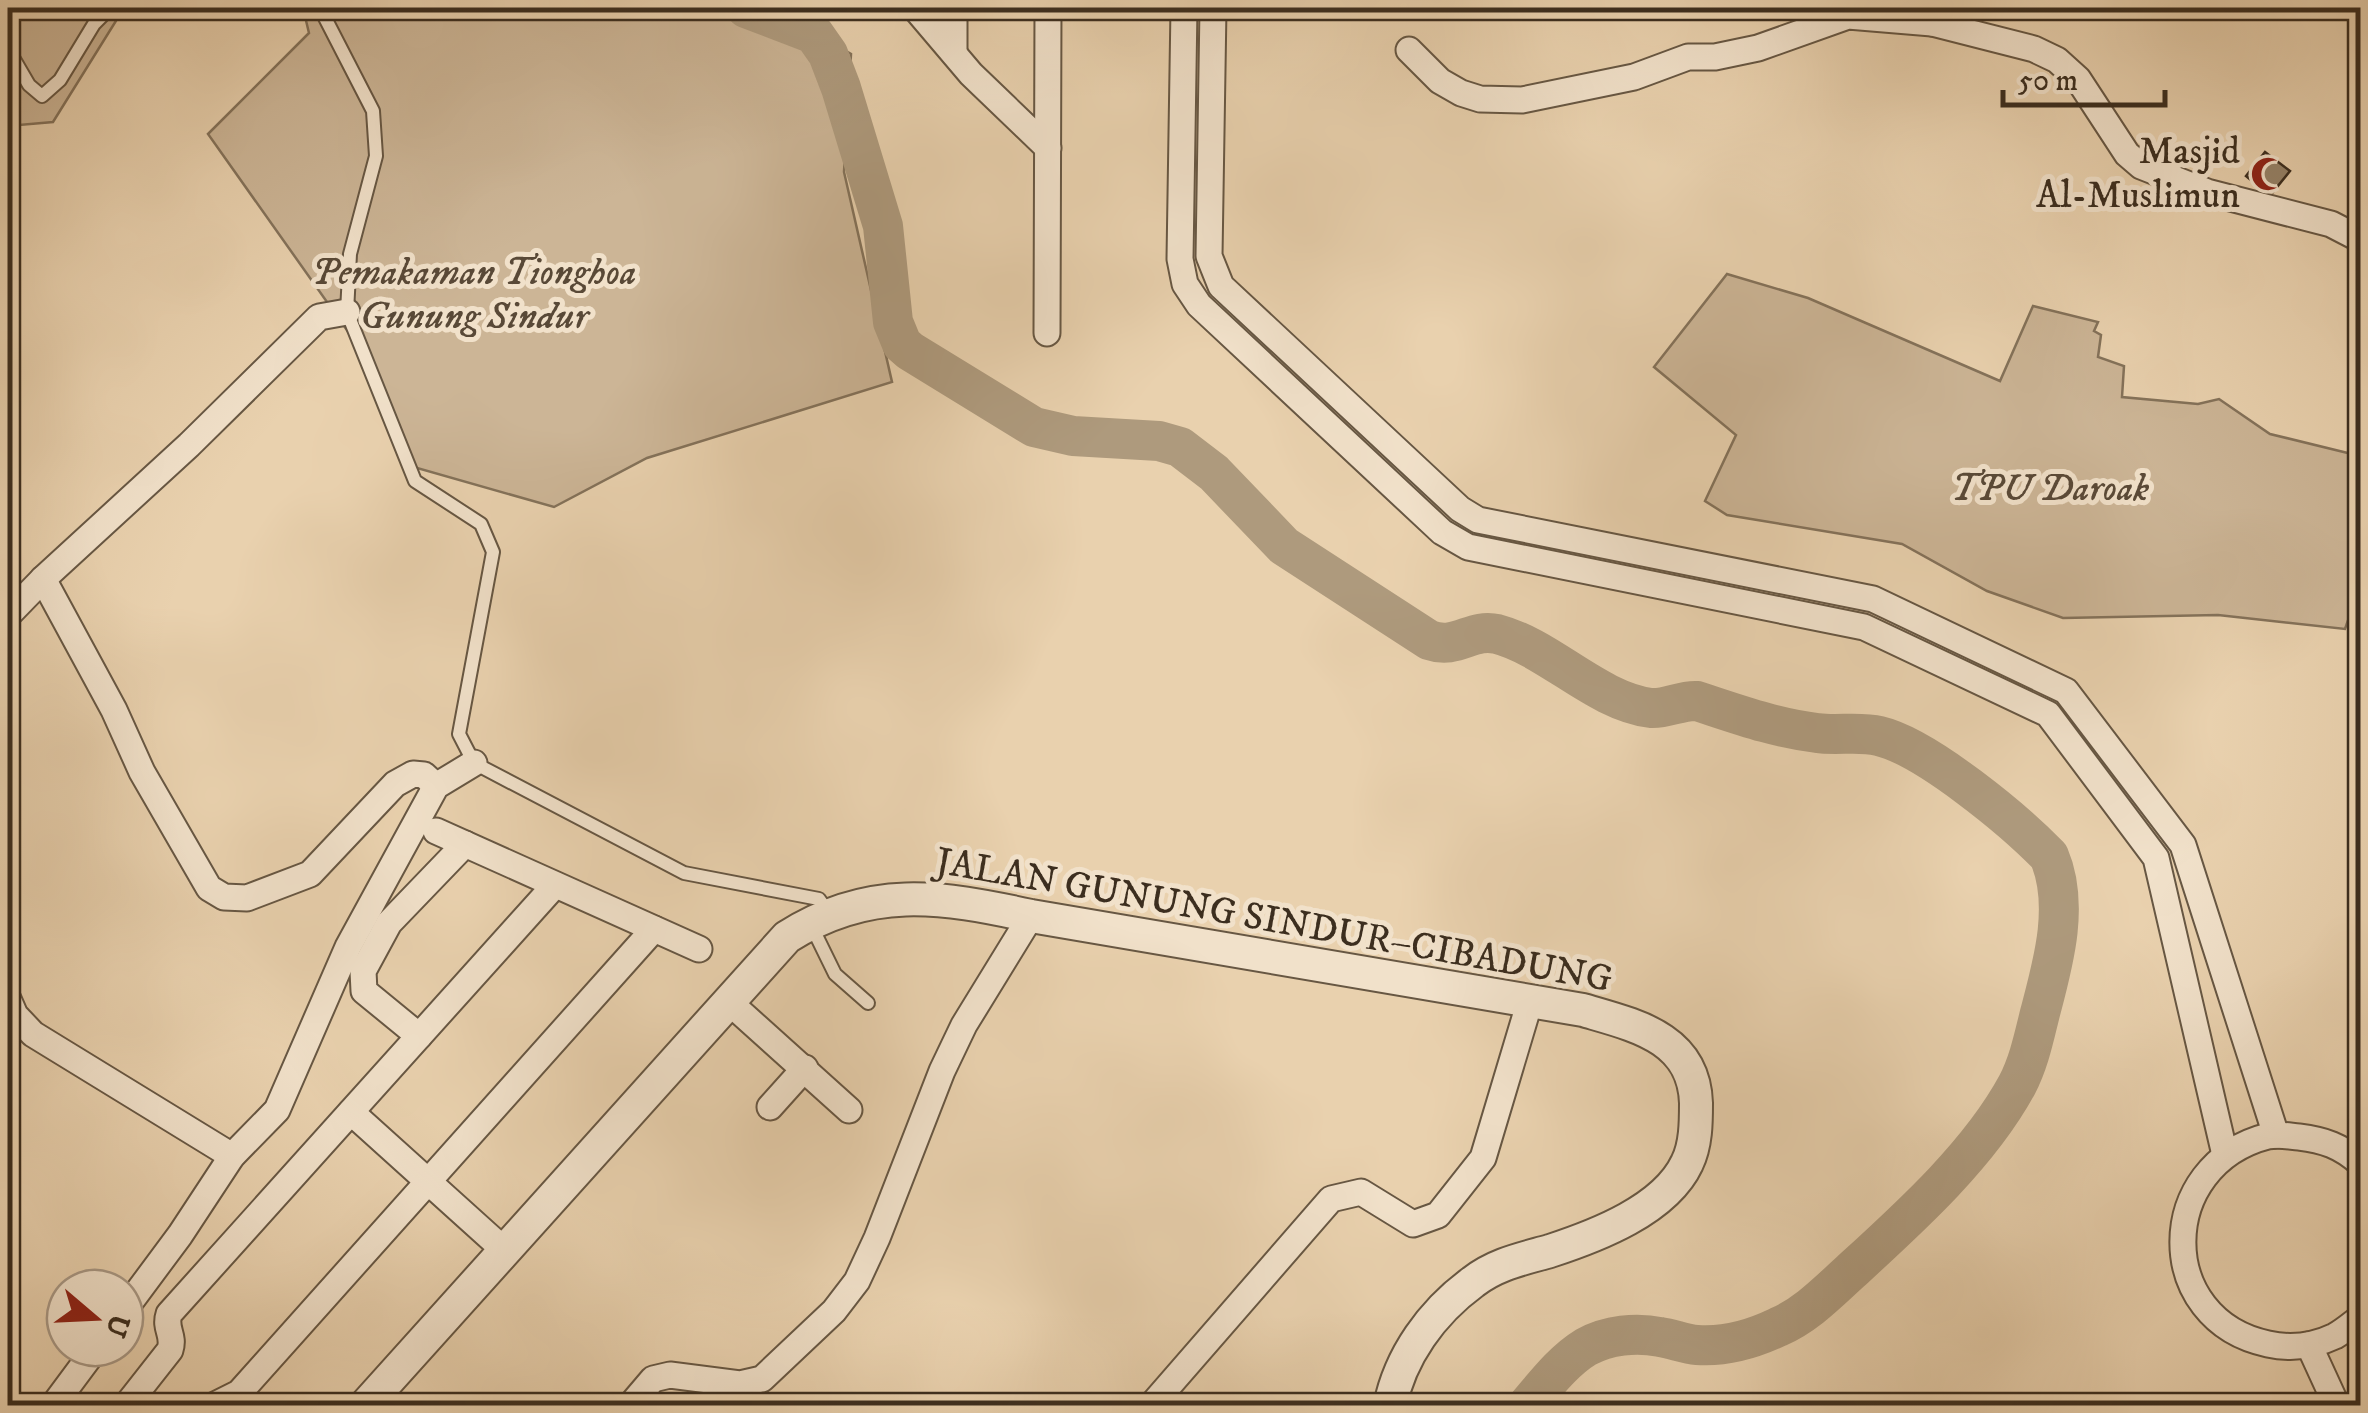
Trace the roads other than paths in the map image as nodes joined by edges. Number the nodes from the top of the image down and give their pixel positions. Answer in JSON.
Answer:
{"nodes":[{"id":1,"x":110,"y":8,"type":"edge"},
{"id":2,"x":320,"y":8,"type":"edge"},
{"id":3,"x":915,"y":8,"type":"edge"},
{"id":4,"x":954,"y":8,"type":"edge"},
{"id":5,"x":1048,"y":8,"type":"edge"},
{"id":6,"x":1184,"y":8,"type":"edge"},
{"id":7,"x":1213,"y":8,"type":"edge"},
{"id":8,"x":1923,"y":15,"type":"edge"},
{"id":9,"x":8,"y":49,"type":"edge"},
{"id":10,"x":1409,"y":50,"type":"dead end"},
{"id":11,"x":954,"y":53,"type":"junction"},
{"id":12,"x":1048,"y":148,"type":"junction"},
{"id":13,"x":2360,"y":238,"type":"edge"},
{"id":14,"x":347,"y":312,"type":"junction"},
{"id":15,"x":1048,"y":334,"type":"dead end"},
{"id":16,"x":42,"y":578,"type":"junction"},
{"id":17,"x":8,"y":616,"type":"edge"},
{"id":18,"x":474,"y":763,"type":"junction"},
{"id":19,"x":436,"y":786,"type":"junction"},
{"id":20,"x":436,"y":831,"type":"dead end"},
{"id":21,"x":465,"y":844,"type":"junction"},
{"id":22,"x":556,"y":884,"type":"junction"},
{"id":23,"x":1031,"y":916,"type":"junction"},
{"id":24,"x":820,"y":918,"type":"junction"},
{"id":25,"x":654,"y":929,"type":"junction"},
{"id":26,"x":699,"y":949,"type":"dead end"},
{"id":27,"x":8,"y":999,"type":"edge"},
{"id":28,"x":1530,"y":1001,"type":"junction"},
{"id":29,"x":729,"y":1002,"type":"junction"},
{"id":30,"x":868,"y":1003,"type":"dead end"},
{"id":31,"x":419,"y":1036,"type":"junction"},
{"id":32,"x":804,"y":1068,"type":"junction"},
{"id":33,"x":770,"y":1107,"type":"dead end"},
{"id":34,"x":850,"y":1110,"type":"dead end"},
{"id":35,"x":351,"y":1112,"type":"junction"},
{"id":36,"x":2276,"y":1134,"type":"junction"},
{"id":37,"x":2225,"y":1155,"type":"junction"},
{"id":38,"x":232,"y":1156,"type":"junction"},
{"id":39,"x":2360,"y":1164,"type":"edge"},
{"id":40,"x":428,"y":1182,"type":"junction"},
{"id":41,"x":504,"y":1250,"type":"junction"},
{"id":42,"x":145,"y":1282,"type":"edge"},
{"id":43,"x":2360,"y":1318,"type":"edge"},
{"id":44,"x":2309,"y":1345,"type":"junction"},
{"id":45,"x":81,"y":1368,"type":"edge"},
{"id":46,"x":53,"y":1406,"type":"edge"},
{"id":47,"x":126,"y":1406,"type":"edge"},
{"id":48,"x":213,"y":1406,"type":"edge"},
{"id":49,"x":365,"y":1406,"type":"edge"},
{"id":50,"x":630,"y":1406,"type":"edge"},
{"id":51,"x":1151,"y":1406,"type":"edge"},
{"id":52,"x":1390,"y":1406,"type":"edge"},
{"id":53,"x":2336,"y":1406,"type":"edge"}],
"edges":[{"from":1,"to":9,"type":"lane"},
{"from":2,"to":14,"type":"lane"},
{"from":3,"to":11,"type":"street"},
{"from":4,"to":11,"type":"street"},
{"from":5,"to":12,"type":"street"},
{"from":6,"to":37,"type":"street"},
{"from":7,"to":36,"type":"street"},
{"from":8,"to":10,"type":"street"},
{"from":8,"to":13,"type":"street"},
{"from":11,"to":12,"type":"street"},
{"from":12,"to":15,"type":"street"},
{"from":14,"to":16,"type":"street"},
{"from":14,"to":18,"type":"lane"},
{"from":16,"to":17,"type":"street"},
{"from":16,"to":19,"type":"street"},
{"from":18,"to":19,"type":"street"},
{"from":18,"to":24,"type":"lane"},
{"from":19,"to":38,"type":"street"},
{"from":20,"to":21,"type":"street"},
{"from":21,"to":22,"type":"street"},
{"from":21,"to":31,"type":"street"},
{"from":22,"to":25,"type":"street"},
{"from":22,"to":31,"type":"street"},
{"from":23,"to":24,"type":"street","name":"JALAN GUNUNG SINDUR–CIBADUNG"},
{"from":23,"to":28,"type":"street","name":"JALAN GUNUNG SINDUR–CIBADUNG"},
{"from":23,"to":50,"type":"street"},
{"from":24,"to":29,"type":"street","name":"JALAN GUNUNG SINDUR–CIBADUNG"},
{"from":24,"to":30,"type":"lane"},
{"from":25,"to":26,"type":"street"},
{"from":25,"to":40,"type":"street"},
{"from":27,"to":38,"type":"street"},
{"from":28,"to":51,"type":"street"},
{"from":28,"to":52,"type":"street","name":"JALAN GUNUNG SINDUR–CIBADUNG"},
{"from":29,"to":32,"type":"street"},
{"from":29,"to":41,"type":"street","name":"JALAN GUNUNG SINDUR–CIBADUNG"},
{"from":31,"to":35,"type":"street"},
{"from":32,"to":33,"type":"street"},
{"from":32,"to":34,"type":"street"},
{"from":35,"to":40,"type":"street"},
{"from":35,"to":47,"type":"street"},
{"from":36,"to":37,"type":"street"},
{"from":36,"to":39,"type":"street"},
{"from":37,"to":44,"type":"street"},
{"from":38,"to":42,"type":"street"},
{"from":40,"to":41,"type":"street"},
{"from":40,"to":48,"type":"street"},
{"from":41,"to":49,"type":"street","name":"JALAN GUNUNG SINDUR–CIBADUNG"},
{"from":43,"to":44,"type":"street"},
{"from":44,"to":53,"type":"street"},
{"from":45,"to":46,"type":"street"}]}
